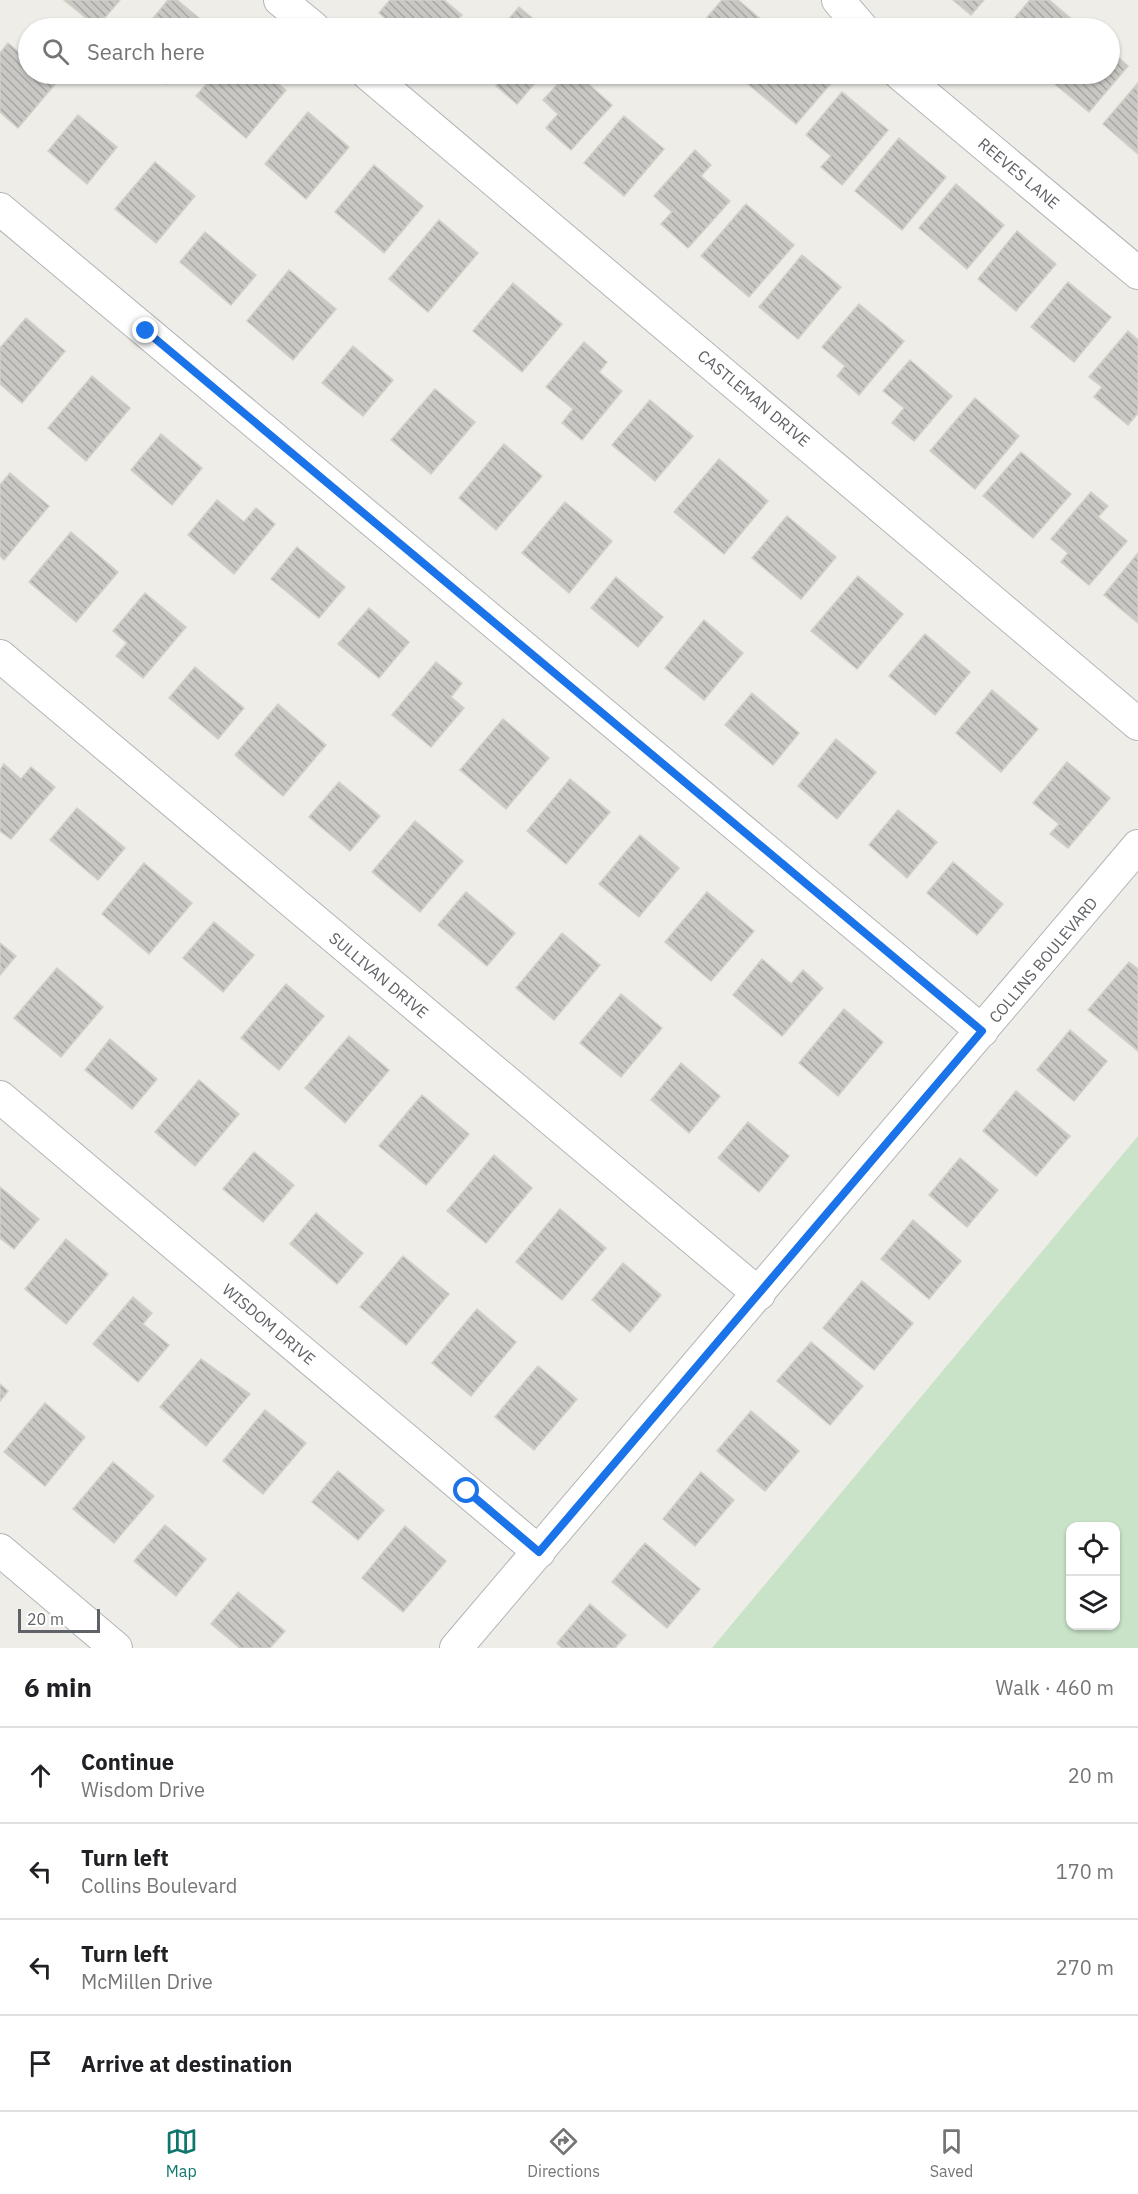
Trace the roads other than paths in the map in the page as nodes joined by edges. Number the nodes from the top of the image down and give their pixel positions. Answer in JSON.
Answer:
{"nodes":[{"id":1,"x":380,"y":84,"type":"edge"},
{"id":2,"x":912,"y":84,"type":"edge"},
{"id":3,"x":0,"y":209,"type":"edge"},
{"id":4,"x":1138,"y":273,"type":"edge"},
{"id":5,"x":0,"y":656,"type":"edge"},
{"id":6,"x":1138,"y":724,"type":"edge"},
{"id":7,"x":1138,"y":846,"type":"edge"},
{"id":8,"x":982,"y":1031,"type":"junction"},
{"id":9,"x":0,"y":1097,"type":"edge"},
{"id":10,"x":759,"y":1294,"type":"junction"},
{"id":11,"x":0,"y":1550,"type":"edge"},
{"id":12,"x":539,"y":1552,"type":"junction"},
{"id":13,"x":116,"y":1648,"type":"edge"},
{"id":14,"x":456,"y":1648,"type":"edge"}],
"edges":[{"from":1,"to":6,"type":"street","name":"CASTLEMAN DRIVE"},
{"from":2,"to":4,"type":"street","name":"REEVES LANE"},
{"from":3,"to":8,"type":"street"},
{"from":5,"to":10,"type":"street","name":"SULLIVAN DRIVE"},
{"from":7,"to":8,"type":"street","name":"COLLINS BOULEVARD"},
{"from":8,"to":10,"type":"street","name":"COLLINS BOULEVARD"},
{"from":9,"to":12,"type":"street","name":"WISDOM DRIVE"},
{"from":10,"to":12,"type":"street","name":"COLLINS BOULEVARD"},
{"from":11,"to":13,"type":"street"},
{"from":12,"to":14,"type":"street","name":"COLLINS BOULEVARD"}]}
